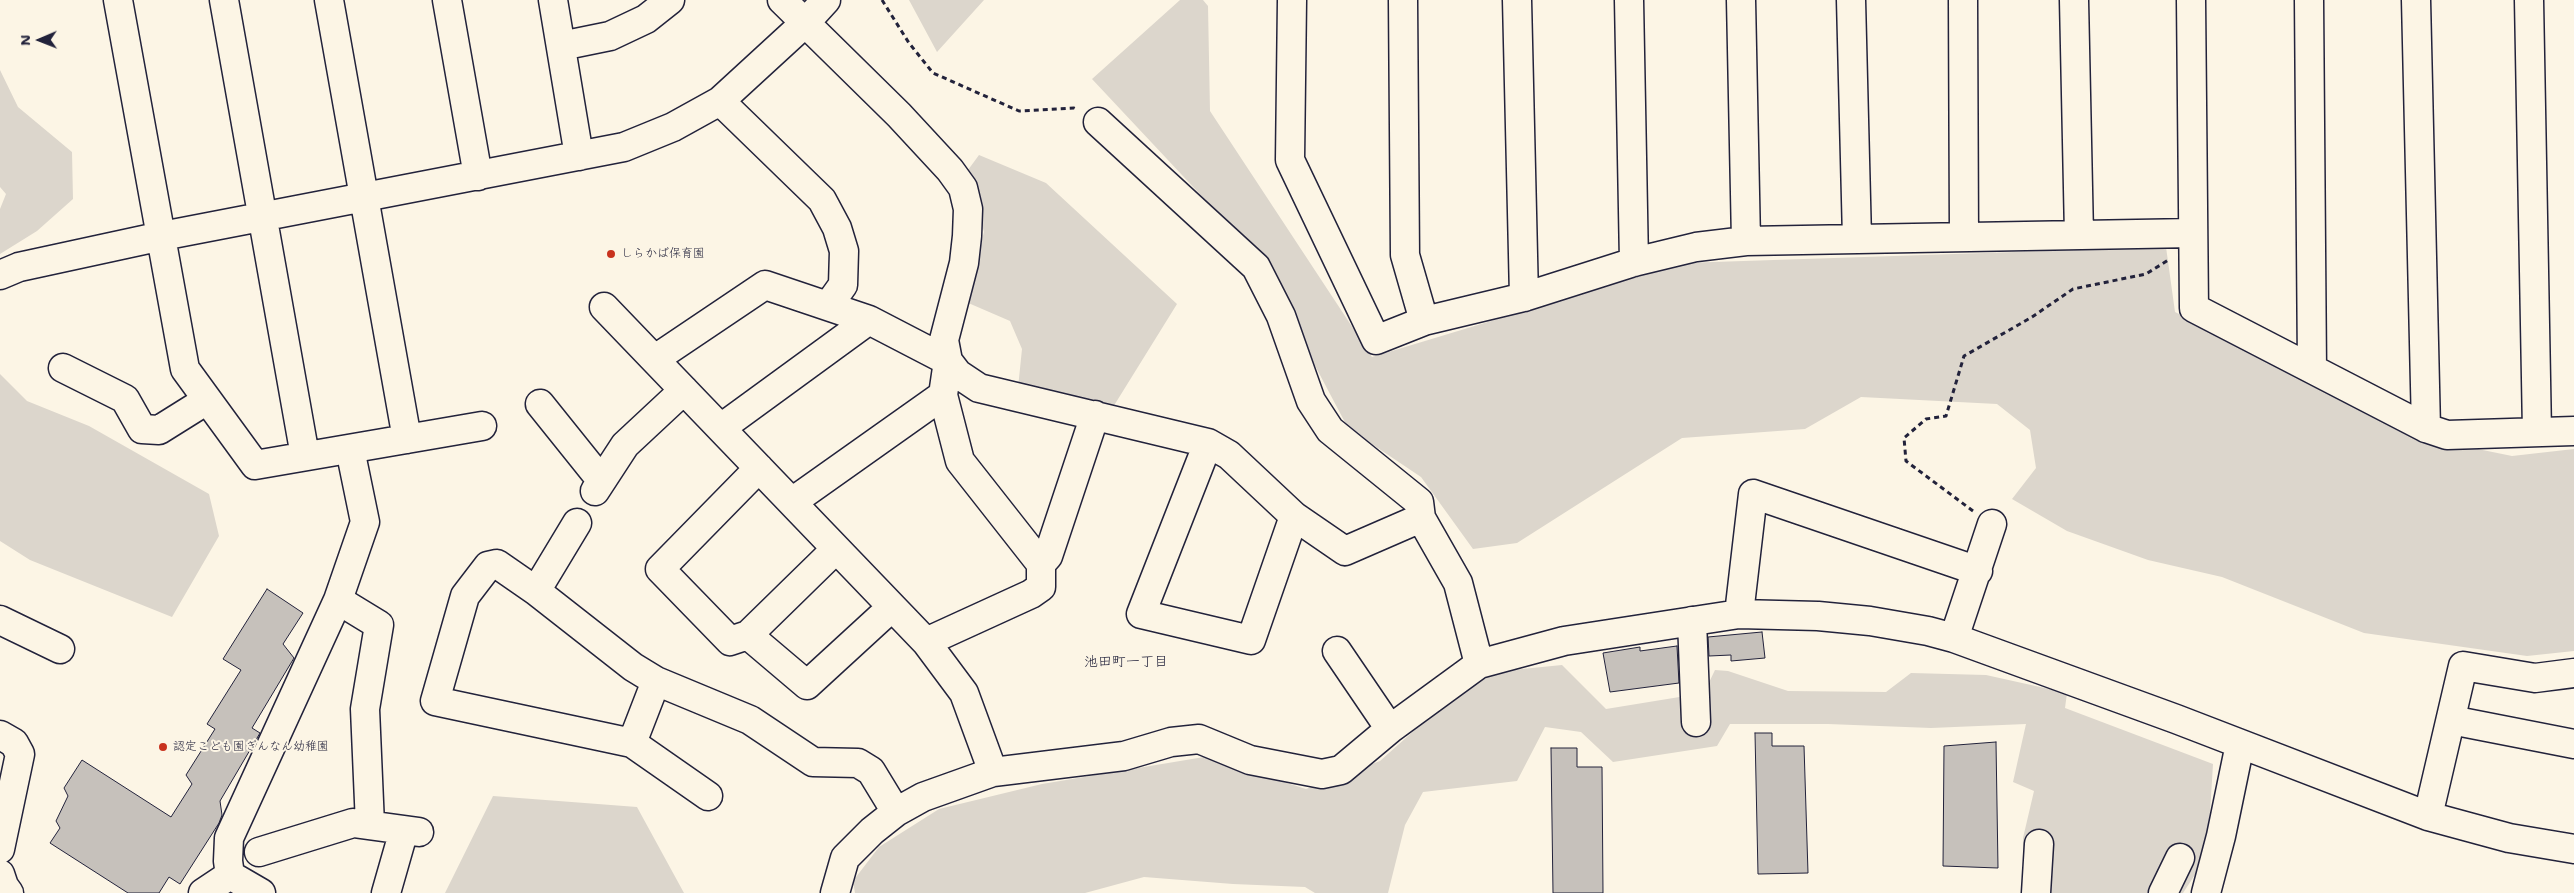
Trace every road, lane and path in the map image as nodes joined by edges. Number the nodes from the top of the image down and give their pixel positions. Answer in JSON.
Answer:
{"nodes":[{"id":1,"x":118,"y":0,"type":"edge"},
{"id":2,"x":224,"y":0,"type":"edge"},
{"id":3,"x":329,"y":0,"type":"edge"},
{"id":4,"x":447,"y":0,"type":"edge"},
{"id":5,"x":553,"y":0,"type":"edge"},
{"id":6,"x":670,"y":0,"type":"edge"},
{"id":7,"x":782,"y":0,"type":"edge"},
{"id":8,"x":826,"y":0,"type":"edge"},
{"id":9,"x":882,"y":0,"type":"edge"},
{"id":10,"x":1292,"y":0,"type":"edge"},
{"id":11,"x":1403,"y":0,"type":"edge"},
{"id":12,"x":1517,"y":0,"type":"edge"},
{"id":13,"x":1629,"y":0,"type":"edge"},
{"id":14,"x":1740,"y":0,"type":"edge"},
{"id":15,"x":1851,"y":0,"type":"edge"},
{"id":16,"x":1963,"y":0,"type":"edge"},
{"id":17,"x":2074,"y":0,"type":"edge"},
{"id":18,"x":2191,"y":0,"type":"edge"},
{"id":19,"x":2309,"y":0,"type":"edge"},
{"id":20,"x":2416,"y":0,"type":"edge"},
{"id":21,"x":2529,"y":0,"type":"edge"},
{"id":22,"x":805,"y":23,"type":"junction"},
{"id":23,"x":561,"y":46,"type":"junction"},
{"id":24,"x":720,"y":101,"type":"junction"},
{"id":25,"x":1098,"y":122,"type":"joint"},
{"id":26,"x":579,"y":156,"type":"junction"},
{"id":27,"x":478,"y":176,"type":"junction"},
{"id":28,"x":364,"y":198,"type":"junction"},
{"id":29,"x":263,"y":217,"type":"junction"},
{"id":30,"x":2078,"y":235,"type":"junction"},
{"id":31,"x":162,"y":236,"type":"junction"},
{"id":32,"x":1964,"y":237,"type":"junction"},
{"id":33,"x":1856,"y":239,"type":"junction"},
{"id":34,"x":2193,"y":239,"type":"junction"},
{"id":35,"x":1746,"y":241,"type":"junction"},
{"id":36,"x":1634,"y":262,"type":"junction"},
{"id":37,"x":0,"y":275,"type":"edge"},
{"id":38,"x":1524,"y":297,"type":"junction"},
{"id":39,"x":828,"y":306,"type":"junction"},
{"id":40,"x":604,"y":307,"type":"dead end"},
{"id":41,"x":870,"y":320,"type":"junction"},
{"id":42,"x":1424,"y":321,"type":"junction"},
{"id":43,"x":654,"y":359,"type":"junction"},
{"id":44,"x":948,"y":361,"type":"junction"},
{"id":45,"x":64,"y":368,"type":"dead end"},
{"id":46,"x":2312,"y":369,"type":"junction"},
{"id":47,"x":684,"y":390,"type":"junction"},
{"id":48,"x":943,"y":395,"type":"junction"},
{"id":49,"x":207,"y":400,"type":"junction"},
{"id":50,"x":540,"y":404,"type":"dead end"},
{"id":51,"x":1095,"y":415,"type":"junction"},
{"id":52,"x":482,"y":426,"type":"dead end"},
{"id":53,"x":721,"y":428,"type":"junction"},
{"id":54,"x":2426,"y":428,"type":"junction"},
{"id":55,"x":2574,"y":431,"type":"edge"},
{"id":56,"x":2537,"y":432,"type":"junction"},
{"id":57,"x":407,"y":439,"type":"junction"},
{"id":58,"x":1208,"y":443,"type":"junction"},
{"id":59,"x":350,"y":449,"type":"junction"},
{"id":60,"x":306,"y":456,"type":"junction"},
{"id":61,"x":759,"y":468,"type":"junction"},
{"id":62,"x":792,"y":502,"type":"junction"},
{"id":63,"x":1294,"y":516,"type":"junction"},
{"id":64,"x":1421,"y":518,"type":"junction"},
{"id":65,"x":577,"y":523,"type":"dead end"},
{"id":66,"x":1992,"y":524,"type":"joint"},
{"id":67,"x":836,"y":549,"type":"junction"},
{"id":68,"x":1041,"y":564,"type":"junction"},
{"id":69,"x":1978,"y":571,"type":"junction"},
{"id":70,"x":536,"y":591,"type":"junction"},
{"id":71,"x":338,"y":600,"type":"junction"},
{"id":72,"x":892,"y":607,"type":"junction"},
{"id":73,"x":1739,"y":614,"type":"junction"},
{"id":74,"x":0,"y":620,"type":"edge"},
{"id":75,"x":1692,"y":621,"type":"junction"},
{"id":76,"x":748,"y":635,"type":"junction"},
{"id":77,"x":1954,"y":638,"type":"junction"},
{"id":78,"x":926,"y":642,"type":"junction"},
{"id":79,"x":60,"y":649,"type":"dead end"},
{"id":80,"x":1337,"y":651,"type":"dead end"},
{"id":81,"x":1479,"y":664,"type":"junction"},
{"id":82,"x":2574,"y":673,"type":"edge"},
{"id":83,"x":656,"y":681,"type":"junction"},
{"id":84,"x":2451,"y":720,"type":"junction"},
{"id":85,"x":1696,"y":722,"type":"dead end"},
{"id":86,"x":1390,"y":729,"type":"junction"},
{"id":87,"x":0,"y":735,"type":"edge"},
{"id":88,"x":632,"y":743,"type":"junction"},
{"id":89,"x":2240,"y":744,"type":"junction"},
{"id":90,"x":2574,"y":744,"type":"edge"},
{"id":91,"x":993,"y":772,"type":"junction"},
{"id":92,"x":708,"y":796,"type":"dead end"},
{"id":93,"x":896,"y":812,"type":"junction"},
{"id":94,"x":2428,"y":816,"type":"junction"},
{"id":95,"x":370,"y":824,"type":"junction"},
{"id":96,"x":2039,"y":844,"type":"dead end"},
{"id":97,"x":0,"y":849,"type":"edge"},
{"id":98,"x":2574,"y":849,"type":"edge"},
{"id":99,"x":259,"y":852,"type":"dead end"},
{"id":100,"x":2180,"y":858,"type":"dead end"},
{"id":101,"x":0,"y":874,"type":"edge"},
{"id":102,"x":246,"y":885,"type":"edge"},
{"id":103,"x":9,"y":893,"type":"edge"},
{"id":104,"x":203,"y":893,"type":"edge"},
{"id":105,"x":386,"y":893,"type":"edge"},
{"id":106,"x":835,"y":893,"type":"edge"},
{"id":107,"x":2036,"y":893,"type":"edge"},
{"id":108,"x":2163,"y":893,"type":"edge"},
{"id":109,"x":2206,"y":893,"type":"edge"}],
"edges":[{"from":1,"to":31,"type":"street"},
{"from":2,"to":29,"type":"street"},
{"from":3,"to":28,"type":"street"},
{"from":4,"to":27,"type":"street"},
{"from":5,"to":23,"type":"street"},
{"from":6,"to":23,"type":"street"},
{"from":7,"to":22,"type":"street"},
{"from":8,"to":22,"type":"street"},
{"from":9,"to":25,"type":"path"},
{"from":10,"to":42,"type":"street"},
{"from":11,"to":42,"type":"street"},
{"from":12,"to":38,"type":"street"},
{"from":13,"to":36,"type":"street"},
{"from":14,"to":35,"type":"street"},
{"from":15,"to":33,"type":"street"},
{"from":16,"to":32,"type":"street"},
{"from":17,"to":30,"type":"street"},
{"from":18,"to":34,"type":"street"},
{"from":19,"to":46,"type":"street"},
{"from":20,"to":54,"type":"street"},
{"from":21,"to":56,"type":"street"},
{"from":22,"to":24,"type":"street"},
{"from":22,"to":44,"type":"street"},
{"from":23,"to":26,"type":"street"},
{"from":24,"to":26,"type":"street"},
{"from":24,"to":39,"type":"street"},
{"from":25,"to":64,"type":"street"},
{"from":26,"to":27,"type":"street"},
{"from":27,"to":28,"type":"street"},
{"from":28,"to":29,"type":"street"},
{"from":28,"to":57,"type":"street"},
{"from":29,"to":31,"type":"street"},
{"from":29,"to":60,"type":"street"},
{"from":30,"to":32,"type":"street"},
{"from":30,"to":34,"type":"street"},
{"from":31,"to":37,"type":"street"},
{"from":31,"to":49,"type":"street"},
{"from":32,"to":33,"type":"street"},
{"from":33,"to":35,"type":"street"},
{"from":34,"to":46,"type":"street"},
{"from":34,"to":66,"type":"path"},
{"from":35,"to":36,"type":"street"},
{"from":36,"to":38,"type":"street"},
{"from":38,"to":42,"type":"street"},
{"from":39,"to":41,"type":"street"},
{"from":39,"to":43,"type":"street"},
{"from":40,"to":43,"type":"street"},
{"from":41,"to":44,"type":"street"},
{"from":41,"to":53,"type":"street"},
{"from":43,"to":47,"type":"street"},
{"from":44,"to":48,"type":"street"},
{"from":44,"to":51,"type":"street"},
{"from":45,"to":49,"type":"street"},
{"from":46,"to":54,"type":"street"},
{"from":47,"to":50,"type":"street"},
{"from":47,"to":53,"type":"street"},
{"from":48,"to":62,"type":"street"},
{"from":48,"to":68,"type":"street"},
{"from":49,"to":60,"type":"street"},
{"from":51,"to":58,"type":"street"},
{"from":51,"to":68,"type":"street"},
{"from":52,"to":57,"type":"street"},
{"from":53,"to":61,"type":"street"},
{"from":54,"to":56,"type":"street"},
{"from":55,"to":56,"type":"street"},
{"from":57,"to":59,"type":"street"},
{"from":58,"to":63,"type":"street"},
{"from":58,"to":63,"type":"street"},
{"from":59,"to":60,"type":"street"},
{"from":59,"to":71,"type":"street"},
{"from":61,"to":62,"type":"street"},
{"from":61,"to":76,"type":"street"},
{"from":62,"to":67,"type":"street"},
{"from":63,"to":64,"type":"street"},
{"from":64,"to":81,"type":"street"},
{"from":65,"to":70,"type":"street"},
{"from":66,"to":69,"type":"street"},
{"from":67,"to":72,"type":"street"},
{"from":67,"to":76,"type":"street"},
{"from":68,"to":78,"type":"street"},
{"from":69,"to":73,"type":"street"},
{"from":69,"to":77,"type":"street"},
{"from":70,"to":83,"type":"street"},
{"from":70,"to":88,"type":"street"},
{"from":71,"to":95,"type":"street"},
{"from":71,"to":102,"type":"street"},
{"from":72,"to":76,"type":"street"},
{"from":72,"to":78,"type":"street"},
{"from":73,"to":75,"type":"street"},
{"from":73,"to":77,"type":"street"},
{"from":74,"to":79,"type":"street"},
{"from":75,"to":81,"type":"street"},
{"from":75,"to":85,"type":"street"},
{"from":77,"to":89,"type":"street"},
{"from":78,"to":91,"type":"street"},
{"from":80,"to":86,"type":"street"},
{"from":81,"to":86,"type":"street"},
{"from":82,"to":84,"type":"street"},
{"from":83,"to":88,"type":"street"},
{"from":83,"to":93,"type":"street"},
{"from":84,"to":90,"type":"street"},
{"from":84,"to":94,"type":"street"},
{"from":86,"to":91,"type":"street"},
{"from":87,"to":97,"type":"street"},
{"from":88,"to":92,"type":"street"},
{"from":89,"to":94,"type":"street"},
{"from":89,"to":109,"type":"street"},
{"from":91,"to":93,"type":"street"},
{"from":93,"to":106,"type":"street"},
{"from":94,"to":98,"type":"street"},
{"from":95,"to":99,"type":"street"},
{"from":95,"to":105,"type":"street"},
{"from":96,"to":107,"type":"street"},
{"from":100,"to":108,"type":"street"},
{"from":101,"to":103,"type":"street"},
{"from":102,"to":104,"type":"street"}]}
